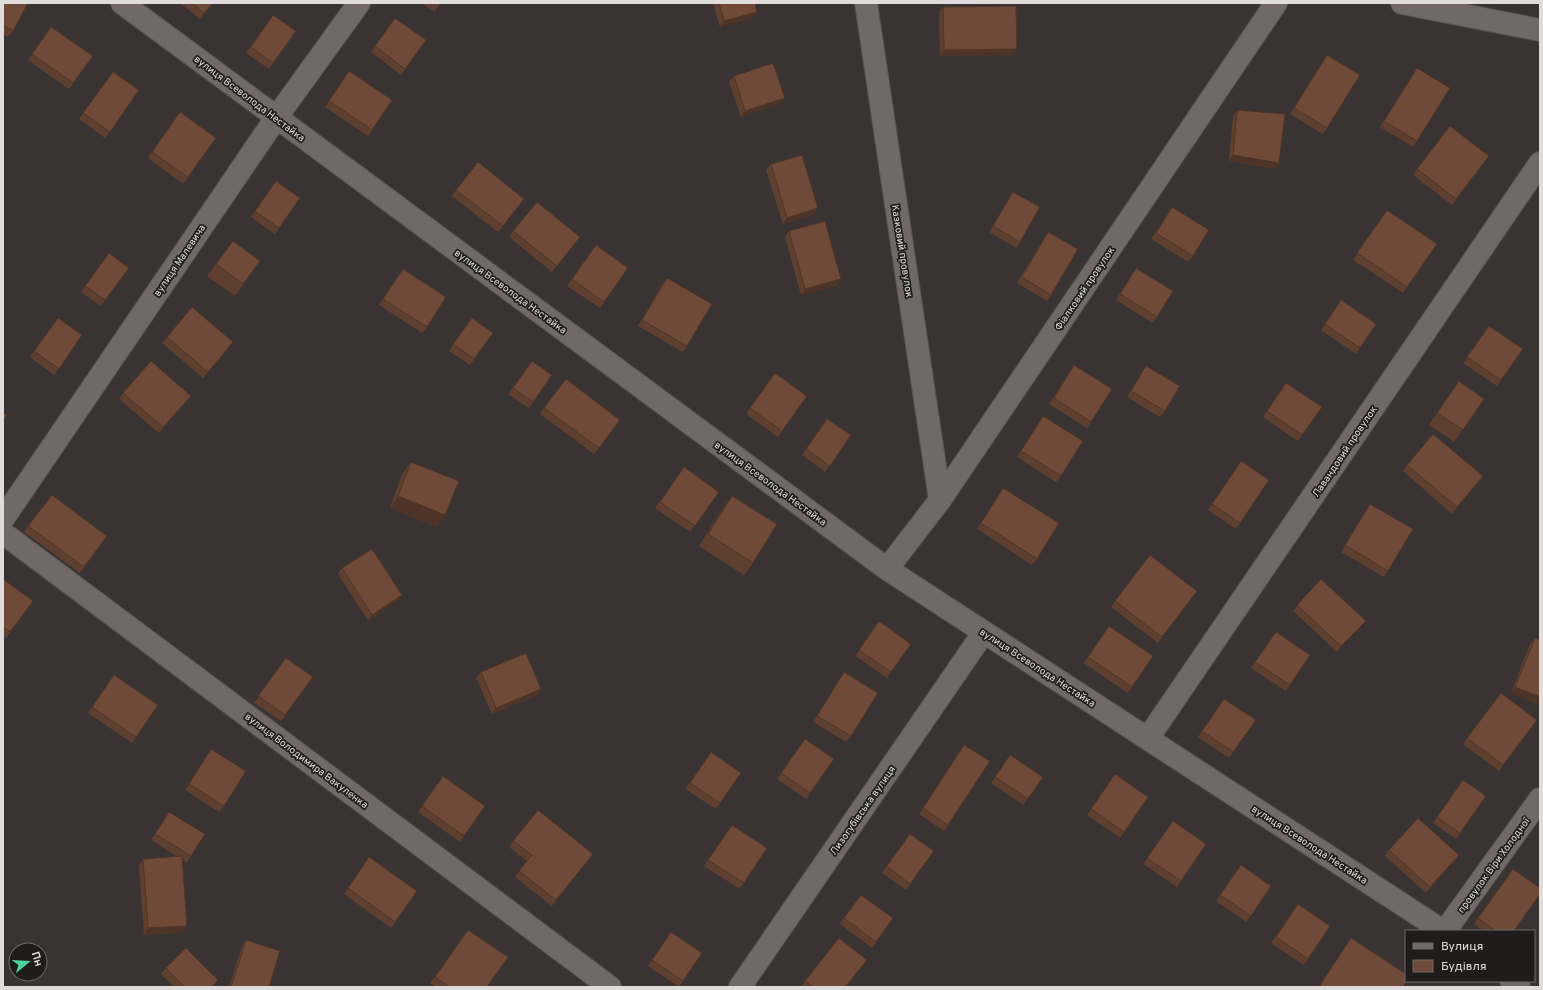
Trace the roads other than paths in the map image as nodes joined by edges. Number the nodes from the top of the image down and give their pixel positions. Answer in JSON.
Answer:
{"nodes":[{"id":1,"x":122,"y":3,"type":"edge"},
{"id":2,"x":359,"y":3,"type":"edge"},
{"id":3,"x":866,"y":3,"type":"edge"},
{"id":4,"x":1276,"y":3,"type":"edge"},
{"id":5,"x":1402,"y":3,"type":"edge"},
{"id":6,"x":1540,"y":30,"type":"edge"},
{"id":7,"x":276,"y":118,"type":"junction"},
{"id":8,"x":1540,"y":163,"type":"edge"},
{"id":9,"x":940,"y":500,"type":"junction"},
{"id":10,"x":3,"y":520,"type":"edge"},
{"id":11,"x":3,"y":533,"type":"edge"},
{"id":12,"x":887,"y":569,"type":"junction"},
{"id":13,"x":984,"y":632,"type":"junction"},
{"id":14,"x":1148,"y":738,"type":"junction"},
{"id":15,"x":1540,"y":799,"type":"edge"},
{"id":16,"x":1442,"y":930,"type":"edge"},
{"id":17,"x":1445,"y":930,"type":"edge"},
{"id":18,"x":610,"y":987,"type":"edge"},
{"id":19,"x":740,"y":987,"type":"edge"}],
"edges":[{"from":1,"to":7,"type":"street","name":"вулиця Всеволода Нестайка"},
{"from":2,"to":7,"type":"street","name":"вулиця Малевича"},
{"from":3,"to":9,"type":"street","name":"Казковий провулок"},
{"from":4,"to":9,"type":"street","name":"Фіалковий провулок"},
{"from":5,"to":6,"type":"street"},
{"from":7,"to":10,"type":"street","name":"вулиця Малевича"},
{"from":7,"to":12,"type":"street","name":"вулиця Всеволода Нестайка"},
{"from":8,"to":14,"type":"street","name":"Лавандовий провулок"},
{"from":9,"to":12,"type":"street","name":"Фіалковий провулок"},
{"from":11,"to":18,"type":"street","name":"вулиця Володимира Вакуленка"},
{"from":12,"to":13,"type":"street","name":"вулиця Всеволода Нестайка"},
{"from":13,"to":14,"type":"street","name":"вулиця Всеволода Нестайка"},
{"from":13,"to":19,"type":"street","name":"Лизогубівська вулиця"},
{"from":14,"to":16,"type":"street","name":"вулиця Всеволода Нестайка"},
{"from":15,"to":17,"type":"street","name":"провулок Віри Холодної"}]}
